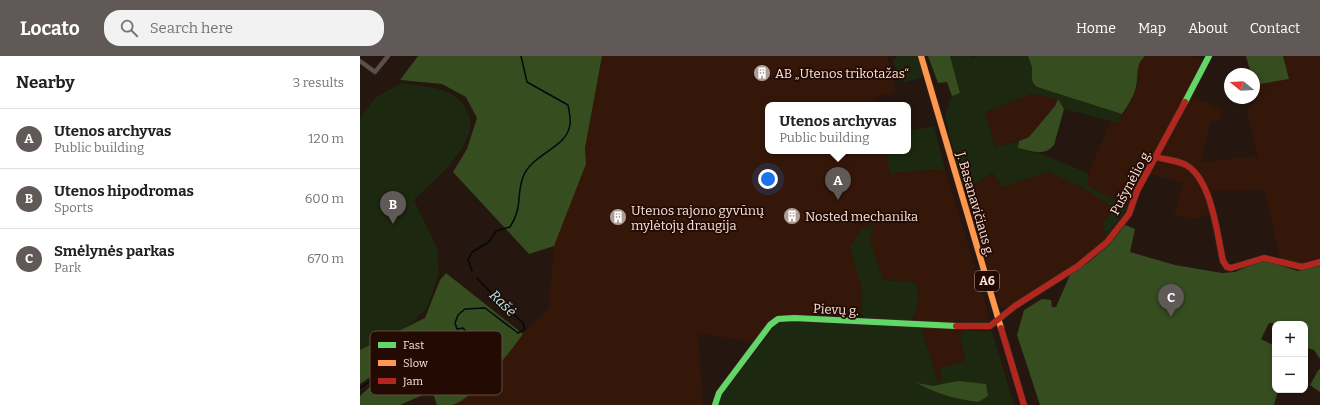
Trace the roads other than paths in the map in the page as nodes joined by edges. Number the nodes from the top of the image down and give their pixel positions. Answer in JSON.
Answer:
{"nodes":[{"id":1,"x":388,"y":56,"type":"edge"},
{"id":2,"x":921,"y":56,"type":"edge"},
{"id":3,"x":1209,"y":56,"type":"edge"},
{"id":4,"x":360,"y":61,"type":"edge"},
{"id":5,"x":1156,"y":157,"type":"junction"},
{"id":6,"x":1320,"y":262,"type":"edge"},
{"id":7,"x":998,"y":318,"type":"junction"},
{"id":8,"x":715,"y":405,"type":"edge"},
{"id":9,"x":1024,"y":405,"type":"edge"}],
"edges":[{"from":1,"to":4,"type":"street"},
{"from":2,"to":7,"type":"street","name":"J. Basanavičiaus g.","number":"A6"},
{"from":3,"to":5,"type":"street","name":"Pušynėlio g."},
{"from":5,"to":6,"type":"street"},
{"from":5,"to":7,"type":"street","name":"Pušynėlio g."},
{"from":7,"to":8,"type":"street","name":"Pievų g."},
{"from":7,"to":9,"type":"street","name":"J. Basanavičiaus g.","number":"A6"}]}
